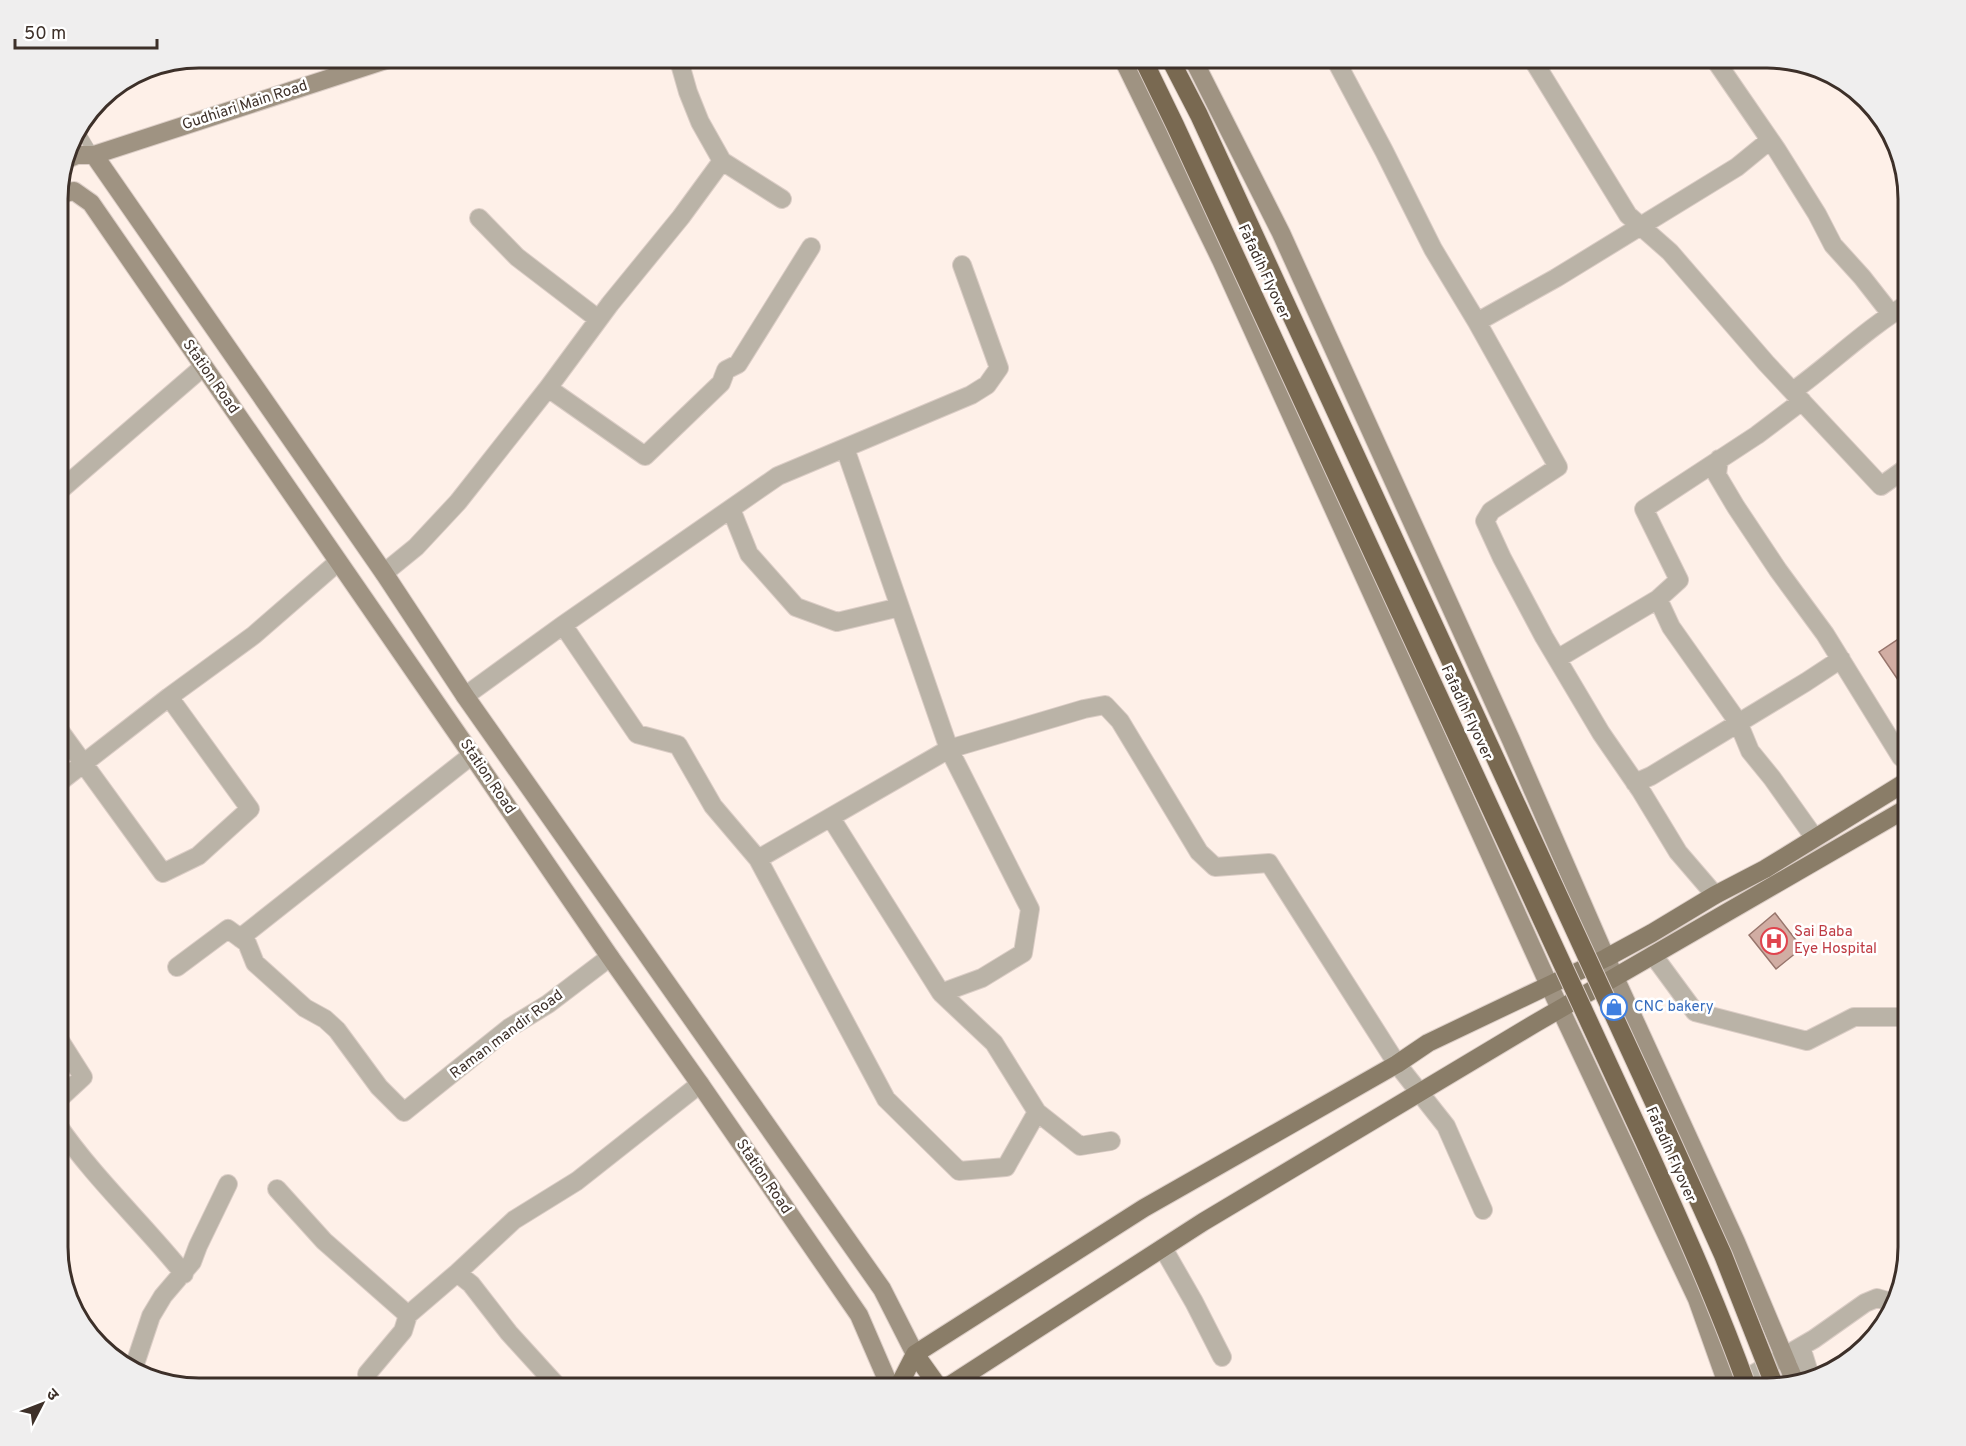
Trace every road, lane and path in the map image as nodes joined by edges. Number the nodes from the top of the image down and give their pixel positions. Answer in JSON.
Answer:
{"nodes":[{"id":1,"x":359,"y":68,"type":"edge"},
{"id":2,"x":681,"y":68,"type":"edge"},
{"id":3,"x":1127,"y":68,"type":"edge"},
{"id":4,"x":1147,"y":68,"type":"edge"},
{"id":5,"x":1174,"y":68,"type":"edge"},
{"id":6,"x":1198,"y":68,"type":"edge"},
{"id":7,"x":1340,"y":68,"type":"edge"},
{"id":8,"x":1538,"y":68,"type":"edge"},
{"id":9,"x":1721,"y":68,"type":"edge"},
{"id":10,"x":1770,"y":140,"type":"junction"},
{"id":11,"x":76,"y":154,"type":"edge"},
{"id":12,"x":722,"y":161,"type":"junction"},
{"id":13,"x":68,"y":193,"type":"edge"},
{"id":14,"x":782,"y":200,"type":"dead end"},
{"id":15,"x":479,"y":218,"type":"dead end"},
{"id":16,"x":1641,"y":226,"type":"junction"},
{"id":17,"x":811,"y":248,"type":"dead end"},
{"id":18,"x":962,"y":265,"type":"dead end"},
{"id":19,"x":1898,"y":310,"type":"edge"},
{"id":20,"x":1891,"y":314,"type":"junction"},
{"id":21,"x":598,"y":319,"type":"junction"},
{"id":22,"x":1477,"y":322,"type":"junction"},
{"id":23,"x":203,"y":367,"type":"junction"},
{"id":24,"x":548,"y":388,"type":"junction"},
{"id":25,"x":1797,"y":396,"type":"junction"},
{"id":26,"x":846,"y":448,"type":"junction"},
{"id":27,"x":1719,"y":459,"type":"junction"},
{"id":28,"x":1898,"y":474,"type":"edge"},
{"id":29,"x":68,"y":484,"type":"edge"},
{"id":30,"x":731,"y":509,"type":"junction"},
{"id":31,"x":338,"y":562,"type":"junction"},
{"id":32,"x":384,"y":573,"type":"junction"},
{"id":33,"x":1658,"y":599,"type":"junction"},
{"id":34,"x":900,"y":608,"type":"junction"},
{"id":35,"x":563,"y":625,"type":"junction"},
{"id":36,"x":1557,"y":658,"type":"junction"},
{"id":37,"x":1841,"y":659,"type":"junction"},
{"id":38,"x":465,"y":696,"type":"junction"},
{"id":39,"x":169,"y":697,"type":"junction"},
{"id":40,"x":1738,"y":722,"type":"junction"},
{"id":41,"x":68,"y":743,"type":"edge"},
{"id":42,"x":949,"y":749,"type":"junction"},
{"id":43,"x":1898,"y":752,"type":"edge"},
{"id":44,"x":472,"y":755,"type":"junction"},
{"id":45,"x":84,"y":764,"type":"junction"},
{"id":46,"x":68,"y":776,"type":"edge"},
{"id":47,"x":1635,"y":783,"type":"junction"},
{"id":48,"x":1898,"y":787,"type":"edge"},
{"id":49,"x":1898,"y":813,"type":"edge"},
{"id":50,"x":831,"y":818,"type":"junction"},
{"id":51,"x":1814,"y":837,"type":"junction"},
{"id":52,"x":759,"y":859,"type":"junction"},
{"id":53,"x":1715,"y":895,"type":"junction"},
{"id":54,"x":240,"y":938,"type":"junction"},
{"id":55,"x":1653,"y":955,"type":"junction"},
{"id":56,"x":609,"y":957,"type":"junction"},
{"id":57,"x":1606,"y":958,"type":"junction"},
{"id":58,"x":177,"y":967,"type":"dead end"},
{"id":59,"x":1615,"y":978,"type":"junction"},
{"id":60,"x":1549,"y":985,"type":"junction"},
{"id":61,"x":941,"y":993,"type":"junction"},
{"id":62,"x":1561,"y":1009,"type":"junction"},
{"id":63,"x":1898,"y":1017,"type":"edge"},
{"id":64,"x":68,"y":1053,"type":"edge"},
{"id":65,"x":1397,"y":1064,"type":"junction"},
{"id":66,"x":700,"y":1084,"type":"junction"},
{"id":67,"x":68,"y":1091,"type":"edge"},
{"id":68,"x":1420,"y":1093,"type":"junction"},
{"id":69,"x":1038,"y":1112,"type":"junction"},
{"id":70,"x":68,"y":1137,"type":"edge"},
{"id":71,"x":1111,"y":1141,"type":"dead end"},
{"id":72,"x":228,"y":1184,"type":"dead end"},
{"id":73,"x":278,"y":1189,"type":"dead end"},
{"id":74,"x":1483,"y":1210,"type":"dead end"},
{"id":75,"x":1163,"y":1248,"type":"junction"},
{"id":76,"x":458,"y":1273,"type":"junction"},
{"id":77,"x":184,"y":1274,"type":"junction"},
{"id":78,"x":1887,"y":1301,"type":"edge"},
{"id":79,"x":408,"y":1316,"type":"junction"},
{"id":80,"x":1793,"y":1352,"type":"junction"},
{"id":81,"x":915,"y":1354,"type":"junction"},
{"id":82,"x":1222,"y":1357,"type":"dead end"},
{"id":83,"x":136,"y":1362,"type":"edge"},
{"id":84,"x":1807,"y":1373,"type":"edge"},
{"id":85,"x":367,"y":1374,"type":"dead end"},
{"id":86,"x":1795,"y":1376,"type":"edge"},
{"id":87,"x":550,"y":1378,"type":"edge"},
{"id":88,"x":886,"y":1378,"type":"edge"},
{"id":89,"x":903,"y":1378,"type":"edge"},
{"id":90,"x":932,"y":1378,"type":"edge"},
{"id":91,"x":961,"y":1378,"type":"edge"},
{"id":92,"x":1724,"y":1378,"type":"edge"},
{"id":93,"x":1744,"y":1378,"type":"edge"},
{"id":94,"x":1747,"y":1378,"type":"edge"},
{"id":95,"x":1772,"y":1378,"type":"edge"}],
"edges":[{"from":1,"to":11,"type":"street","name":"Gudhiari Main Road"},
{"from":2,"to":12,"type":"street"},
{"from":3,"to":60,"type":"street"},
{"from":4,"to":93,"type":"highway","name":"Fafadih Flyover","bridge":true},
{"from":5,"to":95,"type":"highway","name":"Fafadih Flyover","bridge":true},
{"from":6,"to":57,"type":"street"},
{"from":7,"to":22,"type":"street"},
{"from":8,"to":16,"type":"street"},
{"from":9,"to":10,"type":"street"},
{"from":10,"to":16,"type":"street"},
{"from":10,"to":20,"type":"street"},
{"from":11,"to":32,"type":"street","name":"Station Road"},
{"from":12,"to":14,"type":"street"},
{"from":12,"to":21,"type":"street"},
{"from":13,"to":23,"type":"street","name":"Station Road"},
{"from":15,"to":21,"type":"street"},
{"from":16,"to":22,"type":"street"},
{"from":16,"to":25,"type":"street"},
{"from":17,"to":24,"type":"street"},
{"from":18,"to":26,"type":"street"},
{"from":19,"to":20,"type":"street"},
{"from":20,"to":25,"type":"street"},
{"from":21,"to":24,"type":"street"},
{"from":22,"to":36,"type":"street"},
{"from":23,"to":29,"type":"street"},
{"from":23,"to":31,"type":"street","name":"Station Road"},
{"from":24,"to":32,"type":"street"},
{"from":25,"to":27,"type":"street"},
{"from":25,"to":28,"type":"street"},
{"from":26,"to":30,"type":"street"},
{"from":26,"to":34,"type":"street"},
{"from":27,"to":33,"type":"street"},
{"from":27,"to":37,"type":"street"},
{"from":30,"to":34,"type":"street"},
{"from":30,"to":35,"type":"street"},
{"from":31,"to":39,"type":"street"},
{"from":31,"to":44,"type":"street","name":"Station Road"},
{"from":32,"to":38,"type":"street","name":"Station Road"},
{"from":33,"to":36,"type":"street"},
{"from":33,"to":40,"type":"street"},
{"from":34,"to":42,"type":"street"},
{"from":35,"to":38,"type":"street"},
{"from":35,"to":52,"type":"street"},
{"from":36,"to":47,"type":"street"},
{"from":37,"to":40,"type":"street"},
{"from":37,"to":43,"type":"street"},
{"from":38,"to":81,"type":"street","name":"Station Road"},
{"from":39,"to":45,"type":"street"},
{"from":39,"to":45,"type":"street"},
{"from":40,"to":47,"type":"street"},
{"from":40,"to":51,"type":"street"},
{"from":41,"to":45,"type":"street"},
{"from":42,"to":50,"type":"street"},
{"from":42,"to":61,"type":"street"},
{"from":42,"to":65,"type":"street"},
{"from":44,"to":54,"type":"street"},
{"from":44,"to":56,"type":"street","name":"Station Road"},
{"from":45,"to":46,"type":"street"},
{"from":47,"to":53,"type":"street"},
{"from":48,"to":51,"type":"main road"},
{"from":49,"to":55,"type":"main road"},
{"from":50,"to":52,"type":"street"},
{"from":50,"to":61,"type":"street"},
{"from":51,"to":53,"type":"main road"},
{"from":52,"to":69,"type":"street"},
{"from":53,"to":57,"type":"main road"},
{"from":54,"to":56,"type":"street","name":"Raman mandir Road"},
{"from":54,"to":58,"type":"street"},
{"from":55,"to":59,"type":"main road"},
{"from":55,"to":63,"type":"street"},
{"from":56,"to":66,"type":"street","name":"Station Road"},
{"from":57,"to":59,"type":"street"},
{"from":57,"to":60,"type":"main road"},
{"from":59,"to":62,"type":"main road"},
{"from":59,"to":80,"type":"street"},
{"from":60,"to":62,"type":"street"},
{"from":60,"to":65,"type":"main road"},
{"from":61,"to":69,"type":"street"},
{"from":62,"to":68,"type":"main road"},
{"from":62,"to":92,"type":"street"},
{"from":64,"to":67,"type":"street"},
{"from":65,"to":68,"type":"street"},
{"from":65,"to":81,"type":"main road"},
{"from":66,"to":76,"type":"street"},
{"from":66,"to":88,"type":"street","name":"Station Road"},
{"from":68,"to":74,"type":"street"},
{"from":68,"to":75,"type":"main road"},
{"from":69,"to":71,"type":"street"},
{"from":70,"to":77,"type":"street"},
{"from":72,"to":77,"type":"street"},
{"from":73,"to":79,"type":"street"},
{"from":75,"to":82,"type":"street"},
{"from":75,"to":91,"type":"main road"},
{"from":76,"to":79,"type":"street"},
{"from":76,"to":87,"type":"street"},
{"from":77,"to":83,"type":"street"},
{"from":78,"to":80,"type":"street"},
{"from":79,"to":85,"type":"street"},
{"from":80,"to":84,"type":"street"},
{"from":80,"to":86,"type":"street"},
{"from":80,"to":94,"type":"street"},
{"from":81,"to":89,"type":"main road"},
{"from":81,"to":90,"type":"main road"}]}
